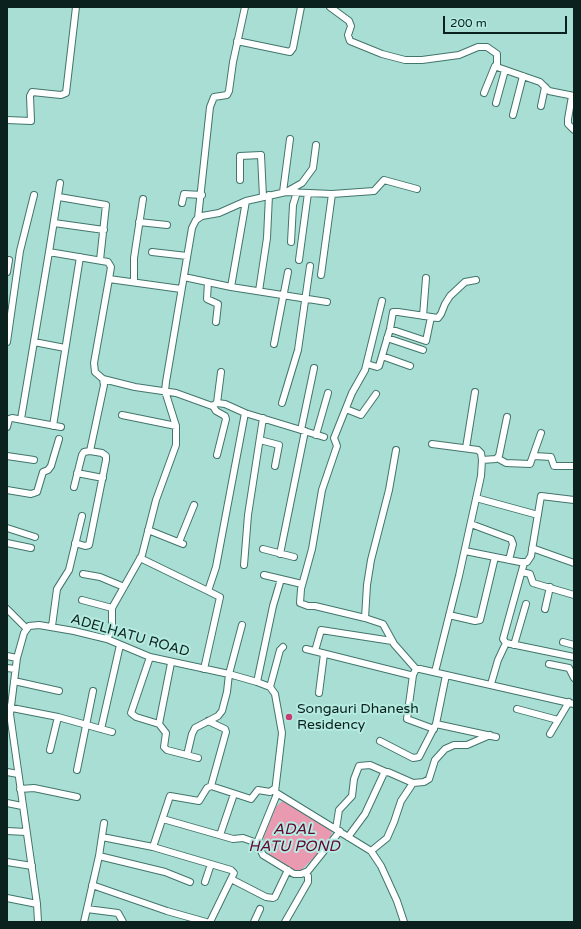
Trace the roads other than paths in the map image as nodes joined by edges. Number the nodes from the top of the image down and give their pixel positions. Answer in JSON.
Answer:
{"nodes":[{"id":1,"x":76,"y":7,"type":"edge"},
{"id":2,"x":245,"y":7,"type":"edge"},
{"id":3,"x":301,"y":7,"type":"edge"},
{"id":4,"x":330,"y":7,"type":"edge"},
{"id":5,"x":237,"y":41,"type":"junction"},
{"id":6,"x":496,"y":66,"type":"junction"},
{"id":7,"x":505,"y":70,"type":"junction"},
{"id":8,"x":523,"y":76,"type":"junction"},
{"id":9,"x":545,"y":87,"type":"junction"},
{"id":10,"x":484,"y":93,"type":"dead end"},
{"id":11,"x":573,"y":96,"type":"edge"},
{"id":12,"x":496,"y":103,"type":"dead end"},
{"id":13,"x":540,"y":106,"type":"dead end"},
{"id":14,"x":513,"y":115,"type":"dead end"},
{"id":15,"x":7,"y":120,"type":"edge"},
{"id":16,"x":574,"y":130,"type":"edge"},
{"id":17,"x":290,"y":139,"type":"dead end"},
{"id":18,"x":316,"y":145,"type":"dead end"},
{"id":19,"x":240,"y":180,"type":"dead end"},
{"id":20,"x":60,"y":183,"type":"dead end"},
{"id":21,"x":417,"y":189,"type":"dead end"},
{"id":22,"x":284,"y":192,"type":"junction"},
{"id":23,"x":297,"y":192,"type":"junction"},
{"id":24,"x":308,"y":193,"type":"junction"},
{"id":25,"x":332,"y":194,"type":"junction"},
{"id":26,"x":34,"y":195,"type":"dead end"},
{"id":27,"x":202,"y":196,"type":"junction"},
{"id":28,"x":266,"y":196,"type":"junction"},
{"id":29,"x":58,"y":197,"type":"junction"},
{"id":30,"x":143,"y":199,"type":"dead end"},
{"id":31,"x":246,"y":201,"type":"junction"},
{"id":32,"x":182,"y":203,"type":"dead end"},
{"id":33,"x":198,"y":218,"type":"junction"},
{"id":34,"x":139,"y":222,"type":"junction"},
{"id":35,"x":54,"y":223,"type":"junction"},
{"id":36,"x":167,"y":225,"type":"dead end"},
{"id":37,"x":104,"y":230,"type":"junction"},
{"id":38,"x":291,"y":242,"type":"dead end"},
{"id":39,"x":49,"y":252,"type":"junction"},
{"id":40,"x":152,"y":252,"type":"dead end"},
{"id":41,"x":187,"y":256,"type":"junction"},
{"id":42,"x":80,"y":258,"type":"junction"},
{"id":43,"x":9,"y":260,"type":"dead end"},
{"id":44,"x":100,"y":260,"type":"junction"},
{"id":45,"x":299,"y":260,"type":"dead end"},
{"id":46,"x":310,"y":266,"type":"dead end"},
{"id":47,"x":7,"y":272,"type":"edge"},
{"id":48,"x":288,"y":272,"type":"dead end"},
{"id":49,"x":321,"y":275,"type":"dead end"},
{"id":50,"x":184,"y":277,"type":"junction"},
{"id":51,"x":426,"y":278,"type":"dead end"},
{"id":52,"x":109,"y":279,"type":"junction"},
{"id":53,"x":476,"y":280,"type":"dead end"},
{"id":54,"x":134,"y":282,"type":"junction"},
{"id":55,"x":208,"y":282,"type":"junction"},
{"id":56,"x":231,"y":287,"type":"junction"},
{"id":57,"x":181,"y":289,"type":"junction"},
{"id":58,"x":259,"y":291,"type":"junction"},
{"id":59,"x":284,"y":294,"type":"junction"},
{"id":60,"x":305,"y":299,"type":"junction"},
{"id":61,"x":382,"y":301,"type":"dead end"},
{"id":62,"x":327,"y":302,"type":"dead end"},
{"id":63,"x":423,"y":316,"type":"junction"},
{"id":64,"x":431,"y":317,"type":"junction"},
{"id":65,"x":216,"y":322,"type":"dead end"},
{"id":66,"x":390,"y":329,"type":"junction"},
{"id":67,"x":387,"y":338,"type":"junction"},
{"id":68,"x":7,"y":342,"type":"edge"},
{"id":69,"x":34,"y":342,"type":"junction"},
{"id":70,"x":274,"y":344,"type":"dead end"},
{"id":71,"x":65,"y":348,"type":"junction"},
{"id":72,"x":423,"y":350,"type":"dead end"},
{"id":73,"x":382,"y":356,"type":"junction"},
{"id":74,"x":367,"y":364,"type":"junction"},
{"id":75,"x":410,"y":366,"type":"dead end"},
{"id":76,"x":314,"y":368,"type":"dead end"},
{"id":77,"x":221,"y":372,"type":"dead end"},
{"id":78,"x":103,"y":379,"type":"junction"},
{"id":79,"x":165,"y":391,"type":"junction"},
{"id":80,"x":475,"y":392,"type":"dead end"},
{"id":81,"x":328,"y":393,"type":"dead end"},
{"id":82,"x":376,"y":394,"type":"dead end"},
{"id":83,"x":282,"y":403,"type":"dead end"},
{"id":84,"x":215,"y":405,"type":"junction"},
{"id":85,"x":346,"y":409,"type":"junction"},
{"id":86,"x":245,"y":413,"type":"junction"},
{"id":87,"x":122,"y":415,"type":"dead end"},
{"id":88,"x":507,"y":417,"type":"dead end"},
{"id":89,"x":263,"y":418,"type":"junction"},
{"id":90,"x":21,"y":419,"type":"junction"},
{"id":91,"x":53,"y":426,"type":"junction"},
{"id":92,"x":176,"y":426,"type":"junction"},
{"id":93,"x":7,"y":427,"type":"edge"},
{"id":94,"x":61,"y":427,"type":"dead end"},
{"id":95,"x":303,"y":430,"type":"junction"},
{"id":96,"x":540,"y":433,"type":"dead end"},
{"id":97,"x":316,"y":434,"type":"junction"},
{"id":98,"x":324,"y":437,"type":"dead end"},
{"id":99,"x":59,"y":439,"type":"dead end"},
{"id":100,"x":260,"y":440,"type":"junction"},
{"id":101,"x":432,"y":444,"type":"dead end"},
{"id":102,"x":466,"y":448,"type":"junction"},
{"id":103,"x":396,"y":450,"type":"dead end"},
{"id":104,"x":90,"y":451,"type":"junction"},
{"id":105,"x":217,"y":455,"type":"dead end"},
{"id":106,"x":7,"y":456,"type":"edge"},
{"id":107,"x":534,"y":456,"type":"junction"},
{"id":108,"x":497,"y":458,"type":"junction"},
{"id":109,"x":34,"y":460,"type":"dead end"},
{"id":110,"x":482,"y":460,"type":"junction"},
{"id":111,"x":275,"y":466,"type":"dead end"},
{"id":112,"x":574,"y":466,"type":"edge"},
{"id":113,"x":77,"y":473,"type":"junction"},
{"id":114,"x":103,"y":478,"type":"junction"},
{"id":115,"x":74,"y":487,"type":"dead end"},
{"id":116,"x":7,"y":490,"type":"edge"},
{"id":117,"x":476,"y":498,"type":"junction"},
{"id":118,"x":574,"y":500,"type":"edge"},
{"id":119,"x":194,"y":505,"type":"dead end"},
{"id":120,"x":538,"y":515,"type":"junction"},
{"id":121,"x":82,"y":516,"type":"dead end"},
{"id":122,"x":471,"y":524,"type":"junction"},
{"id":123,"x":7,"y":528,"type":"edge"},
{"id":124,"x":148,"y":530,"type":"junction"},
{"id":125,"x":35,"y":537,"type":"dead end"},
{"id":126,"x":7,"y":543,"type":"edge"},
{"id":127,"x":75,"y":543,"type":"junction"},
{"id":128,"x":31,"y":548,"type":"dead end"},
{"id":129,"x":532,"y":548,"type":"junction"},
{"id":130,"x":263,"y":549,"type":"dead end"},
{"id":131,"x":465,"y":550,"type":"junction"},
{"id":132,"x":280,"y":554,"type":"junction"},
{"id":133,"x":294,"y":557,"type":"dead end"},
{"id":134,"x":495,"y":557,"type":"junction"},
{"id":135,"x":140,"y":558,"type":"junction"},
{"id":136,"x":509,"y":560,"type":"junction"},
{"id":137,"x":524,"y":563,"type":"junction"},
{"id":138,"x":574,"y":563,"type":"edge"},
{"id":139,"x":244,"y":565,"type":"dead end"},
{"id":140,"x":522,"y":572,"type":"junction"},
{"id":141,"x":83,"y":574,"type":"dead end"},
{"id":142,"x":264,"y":575,"type":"dead end"},
{"id":143,"x":281,"y":579,"type":"junction"},
{"id":144,"x":302,"y":584,"type":"junction"},
{"id":145,"x":124,"y":587,"type":"junction"},
{"id":146,"x":550,"y":587,"type":"junction"},
{"id":147,"x":208,"y":591,"type":"junction"},
{"id":148,"x":574,"y":595,"type":"edge"},
{"id":149,"x":82,"y":600,"type":"dead end"},
{"id":150,"x":526,"y":604,"type":"dead end"},
{"id":151,"x":112,"y":608,"type":"junction"},
{"id":152,"x":7,"y":609,"type":"edge"},
{"id":153,"x":545,"y":609,"type":"dead end"},
{"id":154,"x":449,"y":616,"type":"junction"},
{"id":155,"x":365,"y":618,"type":"junction"},
{"id":156,"x":7,"y":619,"type":"edge"},
{"id":157,"x":15,"y":619,"type":"junction"},
{"id":158,"x":242,"y":625,"type":"dead end"},
{"id":159,"x":52,"y":626,"type":"junction"},
{"id":160,"x":27,"y":629,"type":"junction"},
{"id":161,"x":107,"y":639,"type":"junction"},
{"id":162,"x":392,"y":641,"type":"junction"},
{"id":163,"x":563,"y":642,"type":"dead end"},
{"id":164,"x":506,"y":643,"type":"junction"},
{"id":165,"x":120,"y":645,"type":"junction"},
{"id":166,"x":514,"y":645,"type":"junction"},
{"id":167,"x":574,"y":645,"type":"edge"},
{"id":168,"x":283,"y":647,"type":"dead end"},
{"id":169,"x":306,"y":649,"type":"dead end"},
{"id":170,"x":315,"y":652,"type":"junction"},
{"id":171,"x":324,"y":654,"type":"junction"},
{"id":172,"x":7,"y":656,"type":"edge"},
{"id":173,"x":150,"y":657,"type":"junction"},
{"id":174,"x":574,"y":657,"type":"edge"},
{"id":175,"x":17,"y":658,"type":"junction"},
{"id":176,"x":171,"y":663,"type":"junction"},
{"id":177,"x":549,"y":664,"type":"dead end"},
{"id":178,"x":7,"y":668,"type":"edge"},
{"id":179,"x":15,"y":669,"type":"junction"},
{"id":180,"x":204,"y":669,"type":"junction"},
{"id":181,"x":416,"y":669,"type":"junction"},
{"id":182,"x":435,"y":672,"type":"junction"},
{"id":183,"x":229,"y":674,"type":"junction"},
{"id":184,"x":413,"y":675,"type":"junction"},
{"id":185,"x":446,"y":675,"type":"junction"},
{"id":186,"x":574,"y":678,"type":"edge"},
{"id":187,"x":14,"y":681,"type":"junction"},
{"id":188,"x":257,"y":682,"type":"junction"},
{"id":189,"x":491,"y":684,"type":"junction"},
{"id":190,"x":270,"y":687,"type":"junction"},
{"id":191,"x":59,"y":691,"type":"dead end"},
{"id":192,"x":93,"y":691,"type":"dead end"},
{"id":193,"x":319,"y":693,"type":"dead end"},
{"id":194,"x":572,"y":703,"type":"edge"},
{"id":195,"x":9,"y":707,"type":"edge"},
{"id":196,"x":517,"y":709,"type":"dead end"},
{"id":197,"x":58,"y":717,"type":"junction"},
{"id":198,"x":558,"y":720,"type":"junction"},
{"id":199,"x":208,"y":721,"type":"junction"},
{"id":200,"x":159,"y":724,"type":"junction"},
{"id":201,"x":86,"y":725,"type":"junction"},
{"id":202,"x":435,"y":726,"type":"junction"},
{"id":203,"x":100,"y":729,"type":"junction"},
{"id":204,"x":112,"y":732,"type":"dead end"},
{"id":205,"x":550,"y":734,"type":"dead end"},
{"id":206,"x":380,"y":741,"type":"dead end"},
{"id":207,"x":10,"y":742,"type":"edge"},
{"id":208,"x":50,"y":750,"type":"dead end"},
{"id":209,"x":187,"y":755,"type":"junction"},
{"id":210,"x":198,"y":758,"type":"dead end"},
{"id":211,"x":77,"y":770,"type":"dead end"},
{"id":212,"x":7,"y":772,"type":"edge"},
{"id":213,"x":386,"y":772,"type":"junction"},
{"id":214,"x":18,"y":774,"type":"junction"},
{"id":215,"x":413,"y":783,"type":"junction"},
{"id":216,"x":211,"y":786,"type":"junction"},
{"id":217,"x":20,"y":789,"type":"junction"},
{"id":218,"x":275,"y":792,"type":"junction"},
{"id":219,"x":234,"y":794,"type":"junction"},
{"id":220,"x":77,"y":798,"type":"dead end"},
{"id":221,"x":7,"y":803,"type":"edge"},
{"id":222,"x":22,"y":806,"type":"junction"},
{"id":223,"x":163,"y":819,"type":"junction"},
{"id":224,"x":104,"y":824,"type":"dead end"},
{"id":225,"x":338,"y":830,"type":"junction"},
{"id":226,"x":7,"y":831,"type":"edge"},
{"id":227,"x":26,"y":832,"type":"junction"},
{"id":228,"x":220,"y":835,"type":"junction"},
{"id":229,"x":348,"y":836,"type":"junction"},
{"id":230,"x":102,"y":837,"type":"junction"},
{"id":231,"x":257,"y":843,"type":"junction"},
{"id":232,"x":153,"y":847,"type":"junction"},
{"id":233,"x":371,"y":852,"type":"junction"},
{"id":234,"x":99,"y":856,"type":"junction"},
{"id":235,"x":7,"y":862,"type":"edge"},
{"id":236,"x":211,"y":864,"type":"junction"},
{"id":237,"x":32,"y":866,"type":"junction"},
{"id":238,"x":288,"y":870,"type":"junction"},
{"id":239,"x":305,"y":873,"type":"junction"},
{"id":240,"x":231,"y":879,"type":"junction"},
{"id":241,"x":190,"y":882,"type":"dead end"},
{"id":242,"x":205,"y":882,"type":"dead end"},
{"id":243,"x":92,"y":886,"type":"junction"},
{"id":244,"x":7,"y":898,"type":"edge"},
{"id":245,"x":37,"y":904,"type":"junction"},
{"id":246,"x":87,"y":909,"type":"junction"},
{"id":247,"x":260,"y":909,"type":"dead end"},
{"id":248,"x":198,"y":921,"type":"edge"},
{"id":249,"x":38,"y":922,"type":"edge"},
{"id":250,"x":84,"y":922,"type":"edge"},
{"id":251,"x":123,"y":922,"type":"edge"},
{"id":252,"x":206,"y":922,"type":"edge"},
{"id":253,"x":210,"y":922,"type":"edge"},
{"id":254,"x":254,"y":922,"type":"edge"},
{"id":255,"x":286,"y":922,"type":"edge"},
{"id":256,"x":404,"y":922,"type":"edge"}],
"edges":[{"from":1,"to":15,"type":"street"},
{"from":2,"to":5,"type":"street"},
{"from":3,"to":5,"type":"street"},
{"from":4,"to":6,"type":"street"},
{"from":5,"to":27,"type":"street"},
{"from":6,"to":7,"type":"street"},
{"from":6,"to":10,"type":"street"},
{"from":7,"to":8,"type":"street"},
{"from":7,"to":12,"type":"street"},
{"from":8,"to":9,"type":"street"},
{"from":8,"to":14,"type":"street"},
{"from":9,"to":11,"type":"street"},
{"from":9,"to":13,"type":"street"},
{"from":11,"to":16,"type":"street"},
{"from":17,"to":22,"type":"street"},
{"from":18,"to":22,"type":"street"},
{"from":19,"to":28,"type":"street"},
{"from":20,"to":29,"type":"street"},
{"from":21,"to":25,"type":"street"},
{"from":22,"to":23,"type":"street"},
{"from":22,"to":28,"type":"street"},
{"from":23,"to":24,"type":"street"},
{"from":23,"to":38,"type":"street"},
{"from":24,"to":25,"type":"street"},
{"from":24,"to":45,"type":"street"},
{"from":25,"to":49,"type":"street"},
{"from":26,"to":68,"type":"street"},
{"from":27,"to":32,"type":"street"},
{"from":27,"to":33,"type":"street"},
{"from":28,"to":31,"type":"street"},
{"from":28,"to":58,"type":"street"},
{"from":29,"to":35,"type":"street"},
{"from":29,"to":37,"type":"street"},
{"from":30,"to":34,"type":"street"},
{"from":31,"to":33,"type":"street"},
{"from":31,"to":56,"type":"street"},
{"from":33,"to":41,"type":"street"},
{"from":34,"to":36,"type":"street"},
{"from":34,"to":54,"type":"street"},
{"from":35,"to":37,"type":"street"},
{"from":35,"to":39,"type":"street"},
{"from":37,"to":44,"type":"street"},
{"from":39,"to":42,"type":"street"},
{"from":39,"to":69,"type":"street"},
{"from":40,"to":41,"type":"street"},
{"from":41,"to":50,"type":"street"},
{"from":42,"to":44,"type":"street"},
{"from":42,"to":71,"type":"street"},
{"from":43,"to":47,"type":"street"},
{"from":44,"to":52,"type":"street"},
{"from":46,"to":60,"type":"street"},
{"from":48,"to":59,"type":"street"},
{"from":50,"to":55,"type":"street"},
{"from":50,"to":57,"type":"street"},
{"from":51,"to":63,"type":"street"},
{"from":52,"to":54,"type":"street"},
{"from":52,"to":78,"type":"street"},
{"from":53,"to":64,"type":"street"},
{"from":54,"to":57,"type":"street"},
{"from":55,"to":56,"type":"street"},
{"from":55,"to":65,"type":"street"},
{"from":56,"to":58,"type":"street"},
{"from":57,"to":79,"type":"street"},
{"from":58,"to":59,"type":"street"},
{"from":59,"to":60,"type":"street"},
{"from":59,"to":70,"type":"street"},
{"from":60,"to":62,"type":"street"},
{"from":60,"to":83,"type":"street"},
{"from":61,"to":74,"type":"street"},
{"from":63,"to":64,"type":"street"},
{"from":63,"to":66,"type":"street"},
{"from":64,"to":66,"type":"street"},
{"from":66,"to":67,"type":"street"},
{"from":67,"to":72,"type":"street"},
{"from":67,"to":73,"type":"street"},
{"from":69,"to":71,"type":"street"},
{"from":69,"to":90,"type":"street"},
{"from":71,"to":91,"type":"street"},
{"from":73,"to":74,"type":"street"},
{"from":73,"to":75,"type":"street"},
{"from":74,"to":85,"type":"street"},
{"from":76,"to":95,"type":"street"},
{"from":77,"to":84,"type":"street"},
{"from":78,"to":79,"type":"street"},
{"from":78,"to":104,"type":"street"},
{"from":79,"to":84,"type":"street"},
{"from":79,"to":92,"type":"street"},
{"from":80,"to":102,"type":"street"},
{"from":81,"to":97,"type":"street"},
{"from":82,"to":85,"type":"street"},
{"from":84,"to":86,"type":"street"},
{"from":84,"to":105,"type":"street"},
{"from":85,"to":144,"type":"street"},
{"from":86,"to":89,"type":"street"},
{"from":86,"to":147,"type":"street"},
{"from":87,"to":92,"type":"street"},
{"from":88,"to":108,"type":"street"},
{"from":89,"to":95,"type":"street"},
{"from":89,"to":100,"type":"street"},
{"from":90,"to":91,"type":"street"},
{"from":90,"to":93,"type":"street"},
{"from":91,"to":94,"type":"street"},
{"from":92,"to":124,"type":"street"},
{"from":95,"to":97,"type":"street"},
{"from":95,"to":132,"type":"street"},
{"from":96,"to":107,"type":"street"},
{"from":97,"to":98,"type":"street"},
{"from":99,"to":116,"type":"street"},
{"from":100,"to":111,"type":"street"},
{"from":100,"to":139,"type":"street"},
{"from":101,"to":102,"type":"street"},
{"from":102,"to":110,"type":"street"},
{"from":103,"to":155,"type":"street"},
{"from":104,"to":113,"type":"street"},
{"from":104,"to":114,"type":"street"},
{"from":106,"to":109,"type":"street"},
{"from":107,"to":108,"type":"street"},
{"from":107,"to":112,"type":"street"},
{"from":108,"to":110,"type":"street"},
{"from":110,"to":117,"type":"street"},
{"from":113,"to":114,"type":"street"},
{"from":113,"to":115,"type":"street"},
{"from":114,"to":127,"type":"street"},
{"from":117,"to":120,"type":"street"},
{"from":117,"to":122,"type":"street"},
{"from":118,"to":120,"type":"street"},
{"from":119,"to":124,"type":"street"},
{"from":120,"to":129,"type":"street"},
{"from":121,"to":127,"type":"street"},
{"from":122,"to":131,"type":"street"},
{"from":122,"to":136,"type":"street"},
{"from":123,"to":125,"type":"street"},
{"from":124,"to":135,"type":"street"},
{"from":126,"to":128,"type":"street"},
{"from":127,"to":159,"type":"street"},
{"from":129,"to":137,"type":"street"},
{"from":129,"to":138,"type":"street"},
{"from":130,"to":132,"type":"street"},
{"from":131,"to":134,"type":"street"},
{"from":131,"to":154,"type":"street"},
{"from":132,"to":133,"type":"street"},
{"from":134,"to":136,"type":"street"},
{"from":134,"to":154,"type":"street"},
{"from":135,"to":145,"type":"street"},
{"from":135,"to":147,"type":"street"},
{"from":136,"to":137,"type":"street"},
{"from":137,"to":140,"type":"street"},
{"from":140,"to":146,"type":"street"},
{"from":140,"to":164,"type":"street"},
{"from":141,"to":145,"type":"street"},
{"from":142,"to":143,"type":"street"},
{"from":143,"to":144,"type":"street"},
{"from":143,"to":188,"type":"street"},
{"from":144,"to":155,"type":"street"},
{"from":145,"to":151,"type":"street"},
{"from":146,"to":148,"type":"street"},
{"from":146,"to":153,"type":"street"},
{"from":147,"to":180,"type":"street"},
{"from":149,"to":151,"type":"street"},
{"from":150,"to":166,"type":"street"},
{"from":151,"to":161,"type":"street"},
{"from":152,"to":157,"type":"street"},
{"from":154,"to":182,"type":"street"},
{"from":155,"to":162,"type":"street"},
{"from":156,"to":157,"type":"street"},
{"from":157,"to":160,"type":"street"},
{"from":158,"to":183,"type":"street"},
{"from":159,"to":160,"type":"street","name":"ADELHATU ROAD"},
{"from":159,"to":161,"type":"street","name":"ADELHATU ROAD"},
{"from":160,"to":175,"type":"street"},
{"from":161,"to":165,"type":"street","name":"ADELHATU ROAD"},
{"from":162,"to":170,"type":"street"},
{"from":162,"to":181,"type":"street"},
{"from":163,"to":167,"type":"street"},
{"from":164,"to":166,"type":"street"},
{"from":164,"to":189,"type":"street"},
{"from":165,"to":173,"type":"street","name":"ADELHATU ROAD"},
{"from":165,"to":203,"type":"street"},
{"from":166,"to":174,"type":"street"},
{"from":168,"to":190,"type":"street"},
{"from":169,"to":170,"type":"street"},
{"from":170,"to":171,"type":"street"},
{"from":171,"to":184,"type":"street"},
{"from":171,"to":193,"type":"street"},
{"from":172,"to":175,"type":"street"},
{"from":173,"to":176,"type":"street","name":"ADELHATU ROAD"},
{"from":173,"to":200,"type":"street"},
{"from":175,"to":179,"type":"street"},
{"from":176,"to":180,"type":"street","name":"ADELHATU ROAD"},
{"from":176,"to":200,"type":"street"},
{"from":177,"to":186,"type":"street"},
{"from":178,"to":179,"type":"street"},
{"from":179,"to":187,"type":"street"},
{"from":180,"to":183,"type":"street","name":"ADELHATU ROAD"},
{"from":181,"to":182,"type":"street"},
{"from":181,"to":184,"type":"street"},
{"from":182,"to":185,"type":"street"},
{"from":183,"to":188,"type":"street","name":"ADELHATU ROAD"},
{"from":183,"to":199,"type":"street"},
{"from":184,"to":202,"type":"street"},
{"from":185,"to":189,"type":"street"},
{"from":185,"to":202,"type":"street"},
{"from":187,"to":191,"type":"street"},
{"from":187,"to":195,"type":"street"},
{"from":188,"to":190,"type":"street","name":"ADELHATU ROAD"},
{"from":189,"to":194,"type":"street"},
{"from":190,"to":218,"type":"street"},
{"from":192,"to":201,"type":"street"},
{"from":194,"to":198,"type":"street"},
{"from":195,"to":197,"type":"street"},
{"from":195,"to":207,"type":"street"},
{"from":196,"to":198,"type":"street"},
{"from":197,"to":201,"type":"street"},
{"from":197,"to":208,"type":"street"},
{"from":198,"to":205,"type":"street"},
{"from":199,"to":209,"type":"street"},
{"from":199,"to":216,"type":"street"},
{"from":200,"to":209,"type":"street"},
{"from":201,"to":203,"type":"street"},
{"from":201,"to":211,"type":"street"},
{"from":202,"to":206,"type":"street"},
{"from":202,"to":215,"type":"street"},
{"from":203,"to":204,"type":"street"},
{"from":207,"to":214,"type":"street"},
{"from":209,"to":210,"type":"street"},
{"from":212,"to":214,"type":"street"},
{"from":213,"to":215,"type":"street"},
{"from":213,"to":225,"type":"street"},
{"from":213,"to":229,"type":"street"},
{"from":214,"to":217,"type":"street"},
{"from":215,"to":233,"type":"street"},
{"from":216,"to":219,"type":"street"},
{"from":216,"to":223,"type":"street"},
{"from":217,"to":220,"type":"street"},
{"from":217,"to":222,"type":"street"},
{"from":218,"to":219,"type":"street"},
{"from":218,"to":225,"type":"street"},
{"from":218,"to":231,"type":"street"},
{"from":219,"to":228,"type":"street"},
{"from":221,"to":222,"type":"street"},
{"from":222,"to":227,"type":"street"},
{"from":223,"to":228,"type":"street"},
{"from":223,"to":232,"type":"street"},
{"from":224,"to":230,"type":"street"},
{"from":225,"to":229,"type":"street"},
{"from":225,"to":239,"type":"street"},
{"from":226,"to":227,"type":"street"},
{"from":227,"to":237,"type":"street"},
{"from":228,"to":231,"type":"street"},
{"from":229,"to":233,"type":"street"},
{"from":230,"to":232,"type":"street"},
{"from":230,"to":234,"type":"street"},
{"from":231,"to":238,"type":"street"},
{"from":232,"to":236,"type":"street"},
{"from":233,"to":256,"type":"street"},
{"from":234,"to":241,"type":"street"},
{"from":234,"to":243,"type":"street"},
{"from":235,"to":237,"type":"street"},
{"from":236,"to":240,"type":"street"},
{"from":236,"to":242,"type":"street"},
{"from":237,"to":245,"type":"street"},
{"from":238,"to":239,"type":"street"},
{"from":238,"to":240,"type":"street"},
{"from":239,"to":255,"type":"street"},
{"from":240,"to":253,"type":"street"},
{"from":243,"to":246,"type":"street"},
{"from":243,"to":248,"type":"street"},
{"from":244,"to":245,"type":"street"},
{"from":245,"to":249,"type":"street"},
{"from":246,"to":250,"type":"street"},
{"from":246,"to":251,"type":"street"},
{"from":247,"to":254,"type":"street"},
{"from":248,"to":252,"type":"street"}]}
